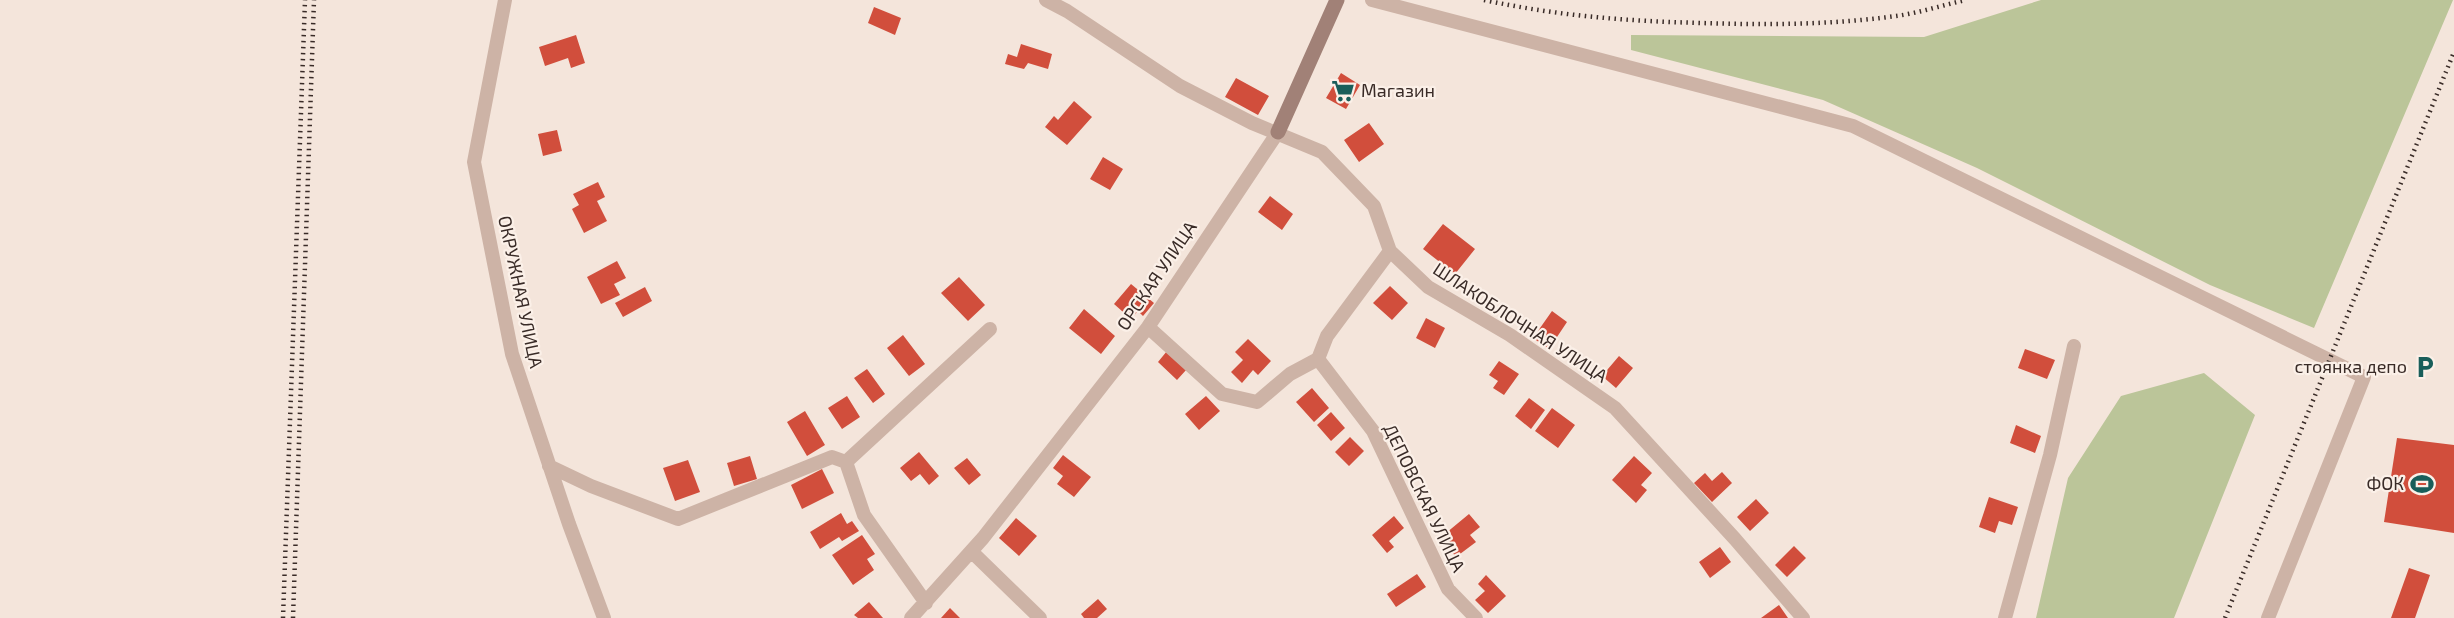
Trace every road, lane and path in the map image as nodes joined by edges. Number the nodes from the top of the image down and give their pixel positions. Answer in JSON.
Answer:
{"nodes":[{"id":1,"x":506,"y":0,"type":"edge"},
{"id":2,"x":1046,"y":0,"type":"edge"},
{"id":3,"x":1337,"y":0,"type":"edge"},
{"id":4,"x":1372,"y":0,"type":"edge"},
{"id":5,"x":1278,"y":132,"type":"junction"},
{"id":6,"x":1390,"y":251,"type":"junction"},
{"id":7,"x":1148,"y":327,"type":"junction"},
{"id":8,"x":990,"y":329,"type":"dead end"},
{"id":9,"x":2074,"y":346,"type":"dead end"},
{"id":10,"x":1318,"y":359,"type":"junction"},
{"id":11,"x":846,"y":462,"type":"junction"},
{"id":12,"x":549,"y":466,"type":"junction"},
{"id":13,"x":972,"y":552,"type":"junction"},
{"id":14,"x":926,"y":603,"type":"junction"},
{"id":15,"x":604,"y":618,"type":"edge"},
{"id":16,"x":911,"y":618,"type":"edge"},
{"id":17,"x":1040,"y":618,"type":"edge"},
{"id":18,"x":1476,"y":618,"type":"edge"},
{"id":19,"x":1803,"y":618,"type":"edge"},
{"id":20,"x":2005,"y":618,"type":"edge"},
{"id":21,"x":2268,"y":618,"type":"edge"}],
"edges":[{"from":1,"to":12,"type":"street","name":"ОКРУЖНАЯ УЛИЦА"},
{"from":2,"to":5,"type":"street","name":"ШЛАКОБЛОЧНАЯ УЛИЦА"},
{"from":3,"to":5,"type":"street","name":"ОРСКАЯ УЛИЦА"},
{"from":4,"to":21,"type":"street"},
{"from":5,"to":6,"type":"street","name":"ШЛАКОБЛОЧНАЯ УЛИЦА"},
{"from":5,"to":7,"type":"street","name":"ОРСКАЯ УЛИЦА"},
{"from":6,"to":10,"type":"street"},
{"from":6,"to":19,"type":"street","name":"ШЛАКОБЛОЧНАЯ УЛИЦА"},
{"from":7,"to":10,"type":"street"},
{"from":7,"to":13,"type":"street","name":"ОРСКАЯ УЛИЦА"},
{"from":8,"to":11,"type":"street"},
{"from":9,"to":20,"type":"street"},
{"from":10,"to":18,"type":"street","name":"ДЕПОВСКАЯ УЛИЦА"},
{"from":11,"to":12,"type":"street"},
{"from":11,"to":14,"type":"street"},
{"from":12,"to":15,"type":"street","name":"ОКРУЖНАЯ УЛИЦА"},
{"from":13,"to":14,"type":"street","name":"ОРСКАЯ УЛИЦА"},
{"from":13,"to":17,"type":"street"},
{"from":14,"to":16,"type":"street","name":"ОРСКАЯ УЛИЦА"}]}
